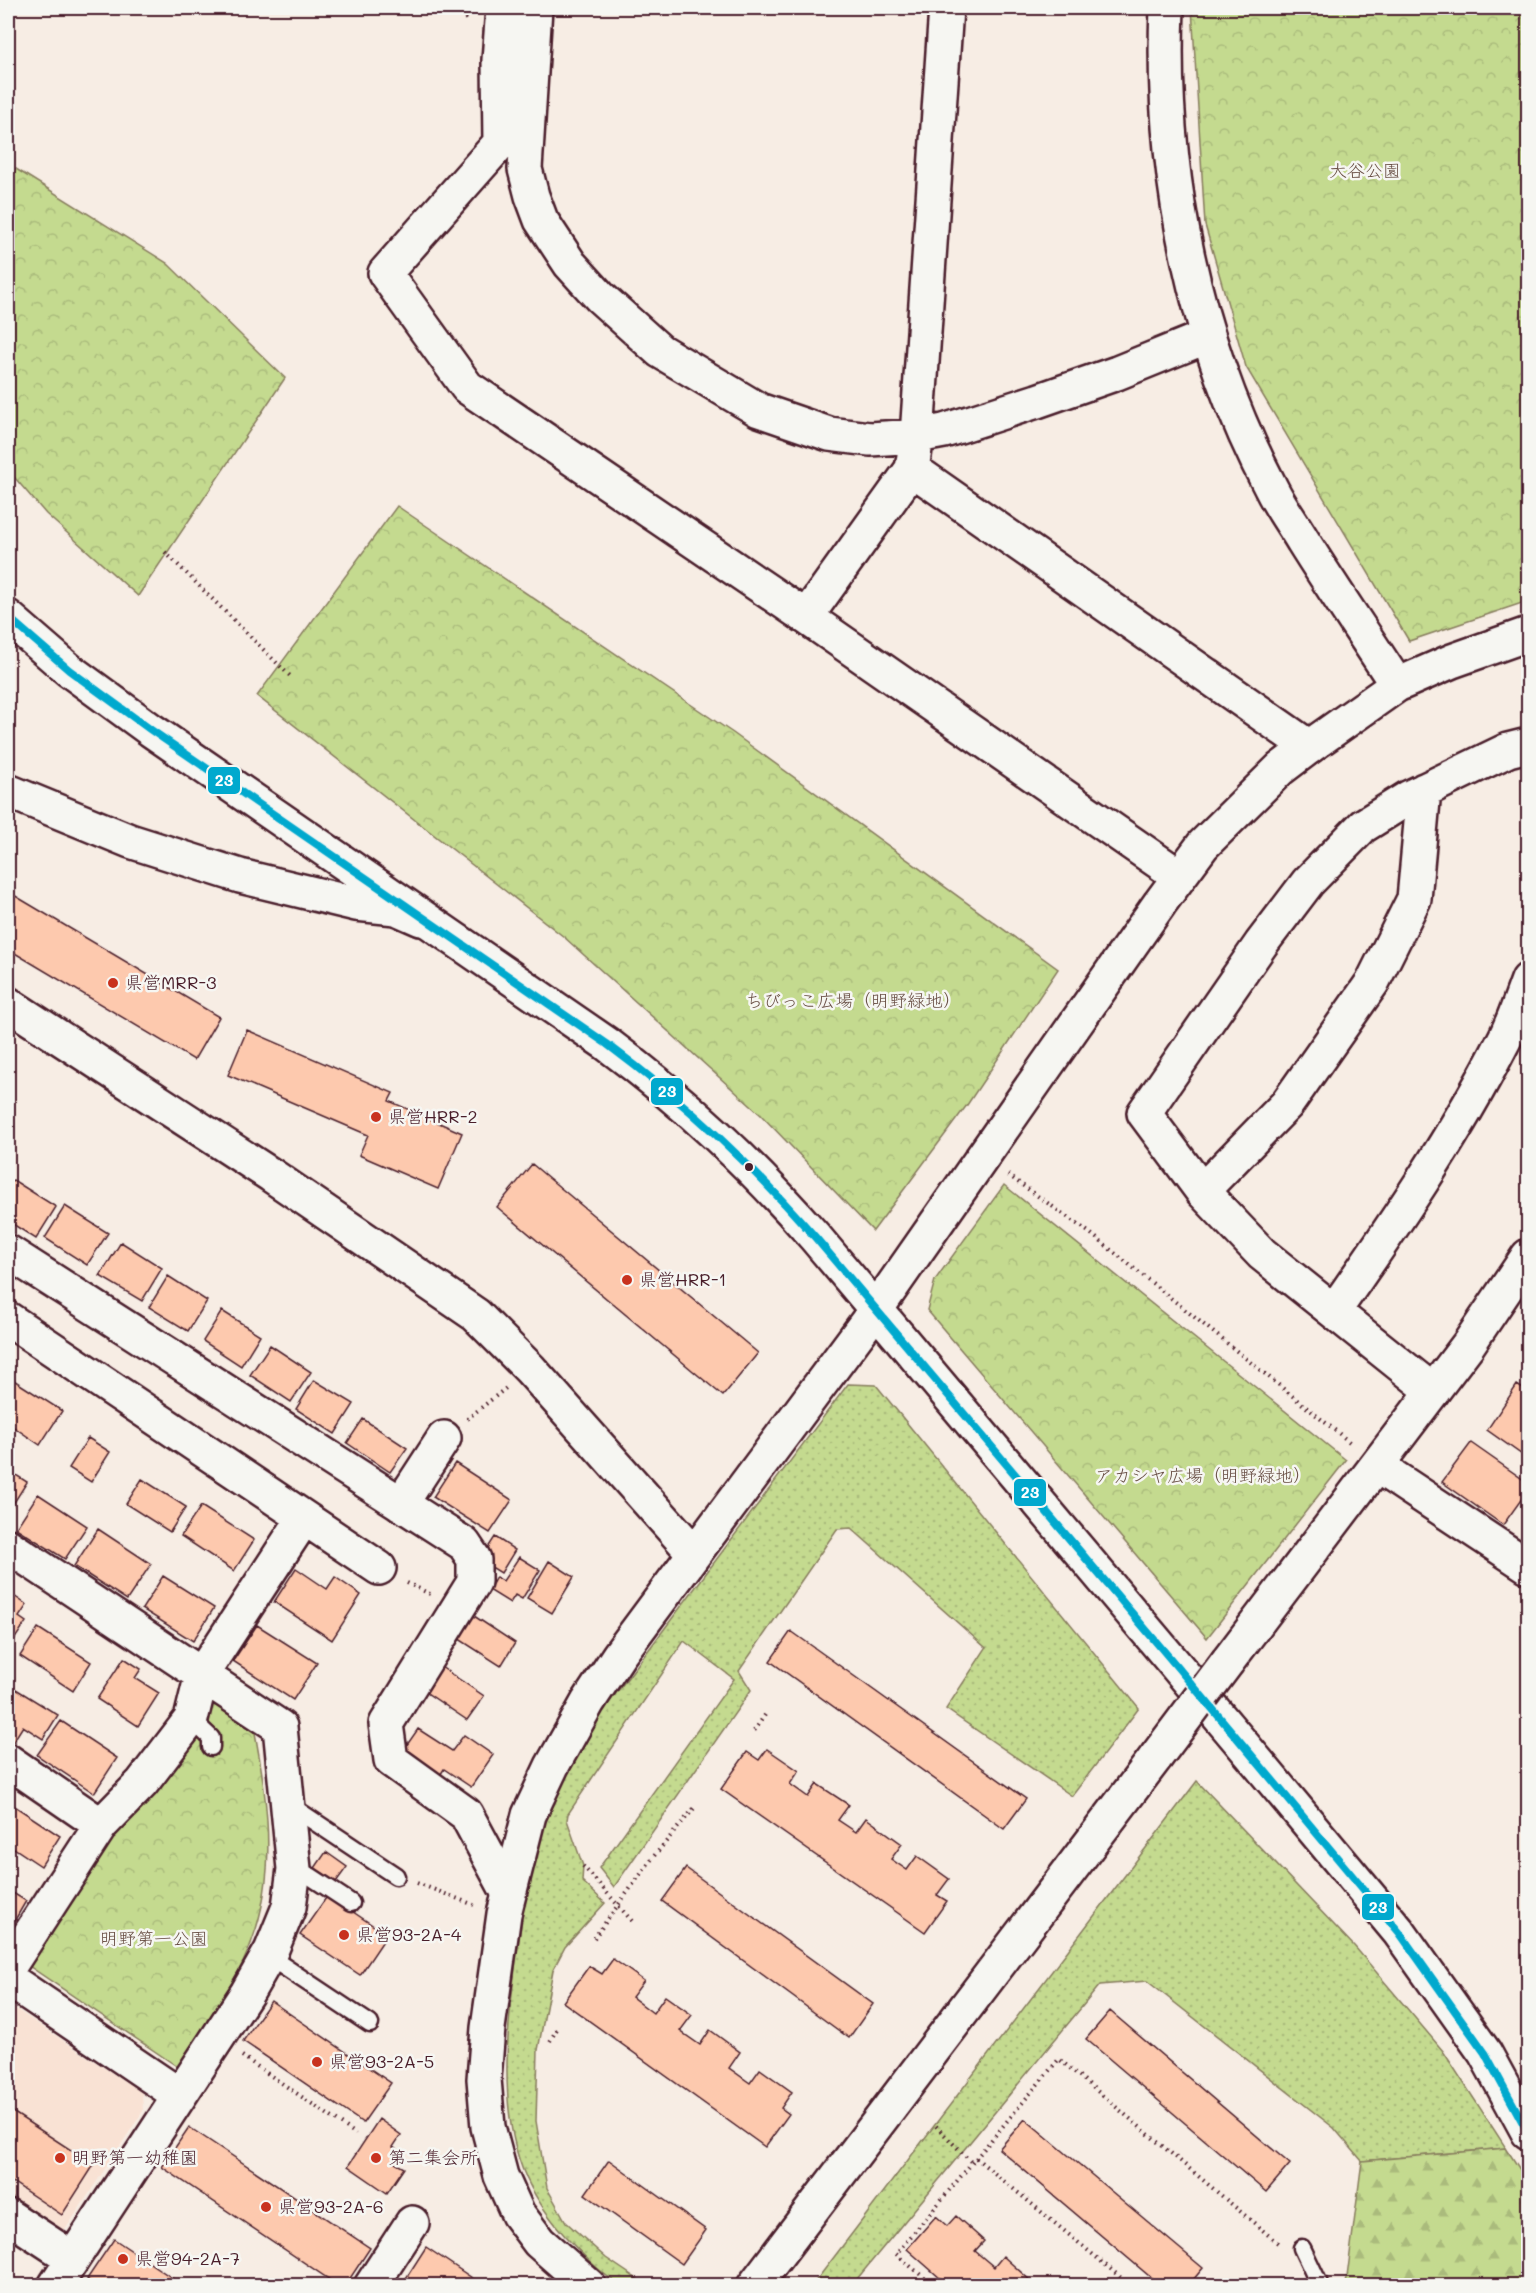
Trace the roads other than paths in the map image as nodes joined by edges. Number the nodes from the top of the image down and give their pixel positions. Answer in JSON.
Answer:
{"nodes":[{"id":1,"x":503,"y":8,"type":"edge"},
{"id":2,"x":535,"y":8,"type":"edge"},
{"id":3,"x":946,"y":8,"type":"edge"},
{"id":4,"x":1167,"y":8,"type":"edge"},
{"id":5,"x":512,"y":144,"type":"junction"},
{"id":6,"x":1208,"y":336,"type":"junction"},
{"id":7,"x":917,"y":436,"type":"junction"},
{"id":8,"x":912,"y":469,"type":"junction"},
{"id":9,"x":8,"y":617,"type":"edge"},
{"id":10,"x":806,"y":617,"type":"junction"},
{"id":11,"x":1528,"y":634,"type":"edge"},
{"id":12,"x":1397,"y":685,"type":"junction"},
{"id":13,"x":1528,"y":745,"type":"edge"},
{"id":14,"x":1309,"y":747,"type":"junction"},
{"id":15,"x":1424,"y":790,"type":"junction"},
{"id":16,"x":8,"y":791,"type":"edge"},
{"id":17,"x":1179,"y":876,"type":"junction"},
{"id":18,"x":428,"y":922,"type":"junction"},
{"id":19,"x":1528,"y":980,"type":"edge"},
{"id":20,"x":8,"y":1004,"type":"edge"},
{"id":21,"x":1202,"y":1191,"type":"junction"},
{"id":22,"x":8,"y":1251,"type":"edge"},
{"id":23,"x":1528,"y":1256,"type":"edge"},
{"id":24,"x":875,"y":1311,"type":"junction"},
{"id":25,"x":1334,"y":1311,"type":"junction"},
{"id":26,"x":8,"y":1319,"type":"edge"},
{"id":27,"x":1433,"y":1391,"type":"junction"},
{"id":28,"x":444,"y":1438,"type":"road end"},
{"id":29,"x":1377,"y":1466,"type":"junction"},
{"id":30,"x":401,"y":1504,"type":"junction"},
{"id":31,"x":304,"y":1518,"type":"junction"},
{"id":32,"x":8,"y":1546,"type":"edge"},
{"id":33,"x":694,"y":1552,"type":"junction"},
{"id":34,"x":1523,"y":1552,"type":"edge"},
{"id":35,"x":379,"y":1568,"type":"road end"},
{"id":36,"x":202,"y":1674,"type":"junction"},
{"id":37,"x":191,"y":1719,"type":"junction"},
{"id":38,"x":211,"y":1747,"type":"dead end"},
{"id":39,"x":8,"y":1761,"type":"edge"},
{"id":40,"x":288,"y":1804,"type":"junction"},
{"id":41,"x":101,"y":1824,"type":"junction"},
{"id":42,"x":294,"y":1869,"type":"junction"},
{"id":43,"x":396,"y":1876,"type":"road end"},
{"id":44,"x":351,"y":1903,"type":"dead end"},
{"id":45,"x":506,"y":1903,"type":"junction"},
{"id":46,"x":268,"y":1956,"type":"junction"},
{"id":47,"x":8,"y":1968,"type":"edge"},
{"id":48,"x":8,"y":1979,"type":"edge"},
{"id":49,"x":370,"y":2024,"type":"dead end"},
{"id":50,"x":179,"y":2095,"type":"junction"},
{"id":51,"x":1528,"y":2132,"type":"edge"},
{"id":52,"x":8,"y":2216,"type":"edge"},
{"id":53,"x":412,"y":2223,"type":"dead end"},
{"id":54,"x":1294,"y":2249,"type":"road end"},
{"id":55,"x":72,"y":2258,"type":"junction"},
{"id":56,"x":55,"y":2286,"type":"edge"},
{"id":57,"x":371,"y":2286,"type":"edge"},
{"id":58,"x":588,"y":2286,"type":"edge"},
{"id":59,"x":754,"y":2286,"type":"edge"},
{"id":60,"x":1320,"y":2286,"type":"edge"}],
"edges":[{"from":1,"to":5,"type":"street"},
{"from":2,"to":5,"type":"street"},
{"from":3,"to":7,"type":"street"},
{"from":4,"to":6,"type":"street"},
{"from":5,"to":7,"type":"street"},
{"from":5,"to":10,"type":"street"},
{"from":6,"to":7,"type":"street"},
{"from":6,"to":12,"type":"street"},
{"from":7,"to":8,"type":"street"},
{"from":8,"to":10,"type":"street"},
{"from":8,"to":14,"type":"street"},
{"from":9,"to":18,"type":"street"},
{"from":10,"to":17,"type":"street"},
{"from":11,"to":12,"type":"street"},
{"from":12,"to":14,"type":"street"},
{"from":13,"to":15,"type":"street"},
{"from":14,"to":17,"type":"street"},
{"from":15,"to":21,"type":"street"},
{"from":15,"to":21,"type":"street"},
{"from":16,"to":18,"type":"street"},
{"from":17,"to":24,"type":"street"},
{"from":18,"to":24,"type":"street"},
{"from":19,"to":25,"type":"street"},
{"from":20,"to":33,"type":"street"},
{"from":21,"to":25,"type":"street"},
{"from":22,"to":30,"type":"street"},
{"from":23,"to":27,"type":"street"},
{"from":24,"to":33,"type":"street"},
{"from":24,"to":51,"type":"street"},
{"from":25,"to":27,"type":"street"},
{"from":26,"to":31,"type":"street"},
{"from":27,"to":29,"type":"street"},
{"from":28,"to":30,"type":"street"},
{"from":29,"to":34,"type":"street"},
{"from":29,"to":59,"type":"street","bridge":true},
{"from":30,"to":45,"type":"street"},
{"from":31,"to":35,"type":"street"},
{"from":31,"to":36,"type":"street"},
{"from":32,"to":36,"type":"street"},
{"from":33,"to":45,"type":"street"},
{"from":36,"to":37,"type":"street"},
{"from":36,"to":40,"type":"street"},
{"from":37,"to":38,"type":"lane"},
{"from":37,"to":41,"type":"street"},
{"from":39,"to":41,"type":"street"},
{"from":40,"to":42,"type":"street"},
{"from":40,"to":43,"type":"lane"},
{"from":41,"to":47,"type":"street"},
{"from":42,"to":44,"type":"lane"},
{"from":42,"to":46,"type":"street"},
{"from":45,"to":58,"type":"street"},
{"from":46,"to":49,"type":"lane"},
{"from":46,"to":50,"type":"street"},
{"from":48,"to":50,"type":"street"},
{"from":50,"to":55,"type":"street"},
{"from":52,"to":55,"type":"street"},
{"from":53,"to":57,"type":"street"},
{"from":54,"to":60,"type":"lane"},
{"from":55,"to":56,"type":"street"}]}
